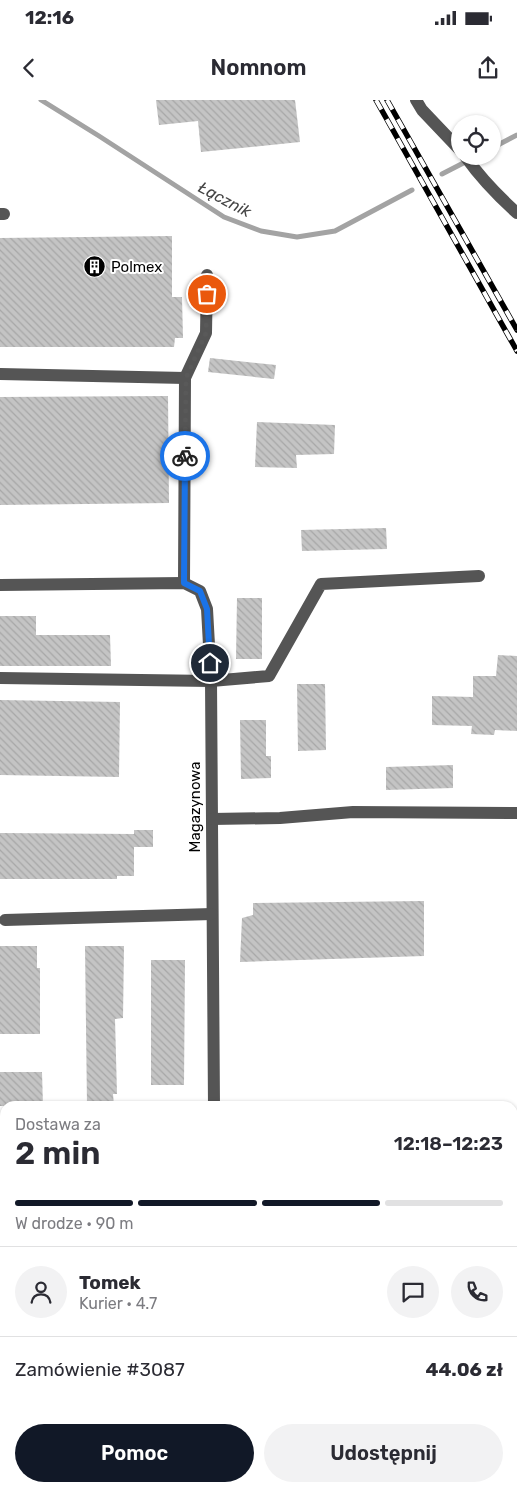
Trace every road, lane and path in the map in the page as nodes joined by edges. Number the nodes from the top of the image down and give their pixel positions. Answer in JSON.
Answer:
{"nodes":[{"id":1,"x":416,"y":100,"type":"edge"},
{"id":2,"x":451,"y":141,"type":"edge"},
{"id":3,"x":471,"y":165,"type":"edge"},
{"id":4,"x":517,"y":214,"type":"edge"},
{"id":5,"x":207,"y":275,"type":"dead end"},
{"id":6,"x":0,"y":374,"type":"edge"},
{"id":7,"x":186,"y":378,"type":"junction"},
{"id":8,"x":479,"y":576,"type":"dead end"},
{"id":9,"x":184,"y":583,"type":"junction"},
{"id":10,"x":0,"y":585,"type":"edge"},
{"id":11,"x":0,"y":678,"type":"edge"},
{"id":12,"x":211,"y":681,"type":"junction"},
{"id":13,"x":517,"y":813,"type":"edge"},
{"id":14,"x":212,"y":819,"type":"junction"},
{"id":15,"x":212,"y":914,"type":"junction"},
{"id":16,"x":5,"y":920,"type":"dead end"},
{"id":17,"x":214,"y":1101,"type":"edge"}],
"edges":[{"from":1,"to":2,"type":"street"},
{"from":3,"to":4,"type":"street"},
{"from":5,"to":7,"type":"street"},
{"from":6,"to":7,"type":"street"},
{"from":7,"to":9,"type":"street"},
{"from":8,"to":12,"type":"street"},
{"from":9,"to":10,"type":"street"},
{"from":9,"to":12,"type":"street","name":"Magazynowa"},
{"from":11,"to":12,"type":"street"},
{"from":12,"to":14,"type":"street","name":"Magazynowa"},
{"from":13,"to":14,"type":"street"},
{"from":14,"to":15,"type":"street","name":"Magazynowa"},
{"from":15,"to":16,"type":"street"},
{"from":15,"to":17,"type":"street","name":"Magazynowa"}]}
